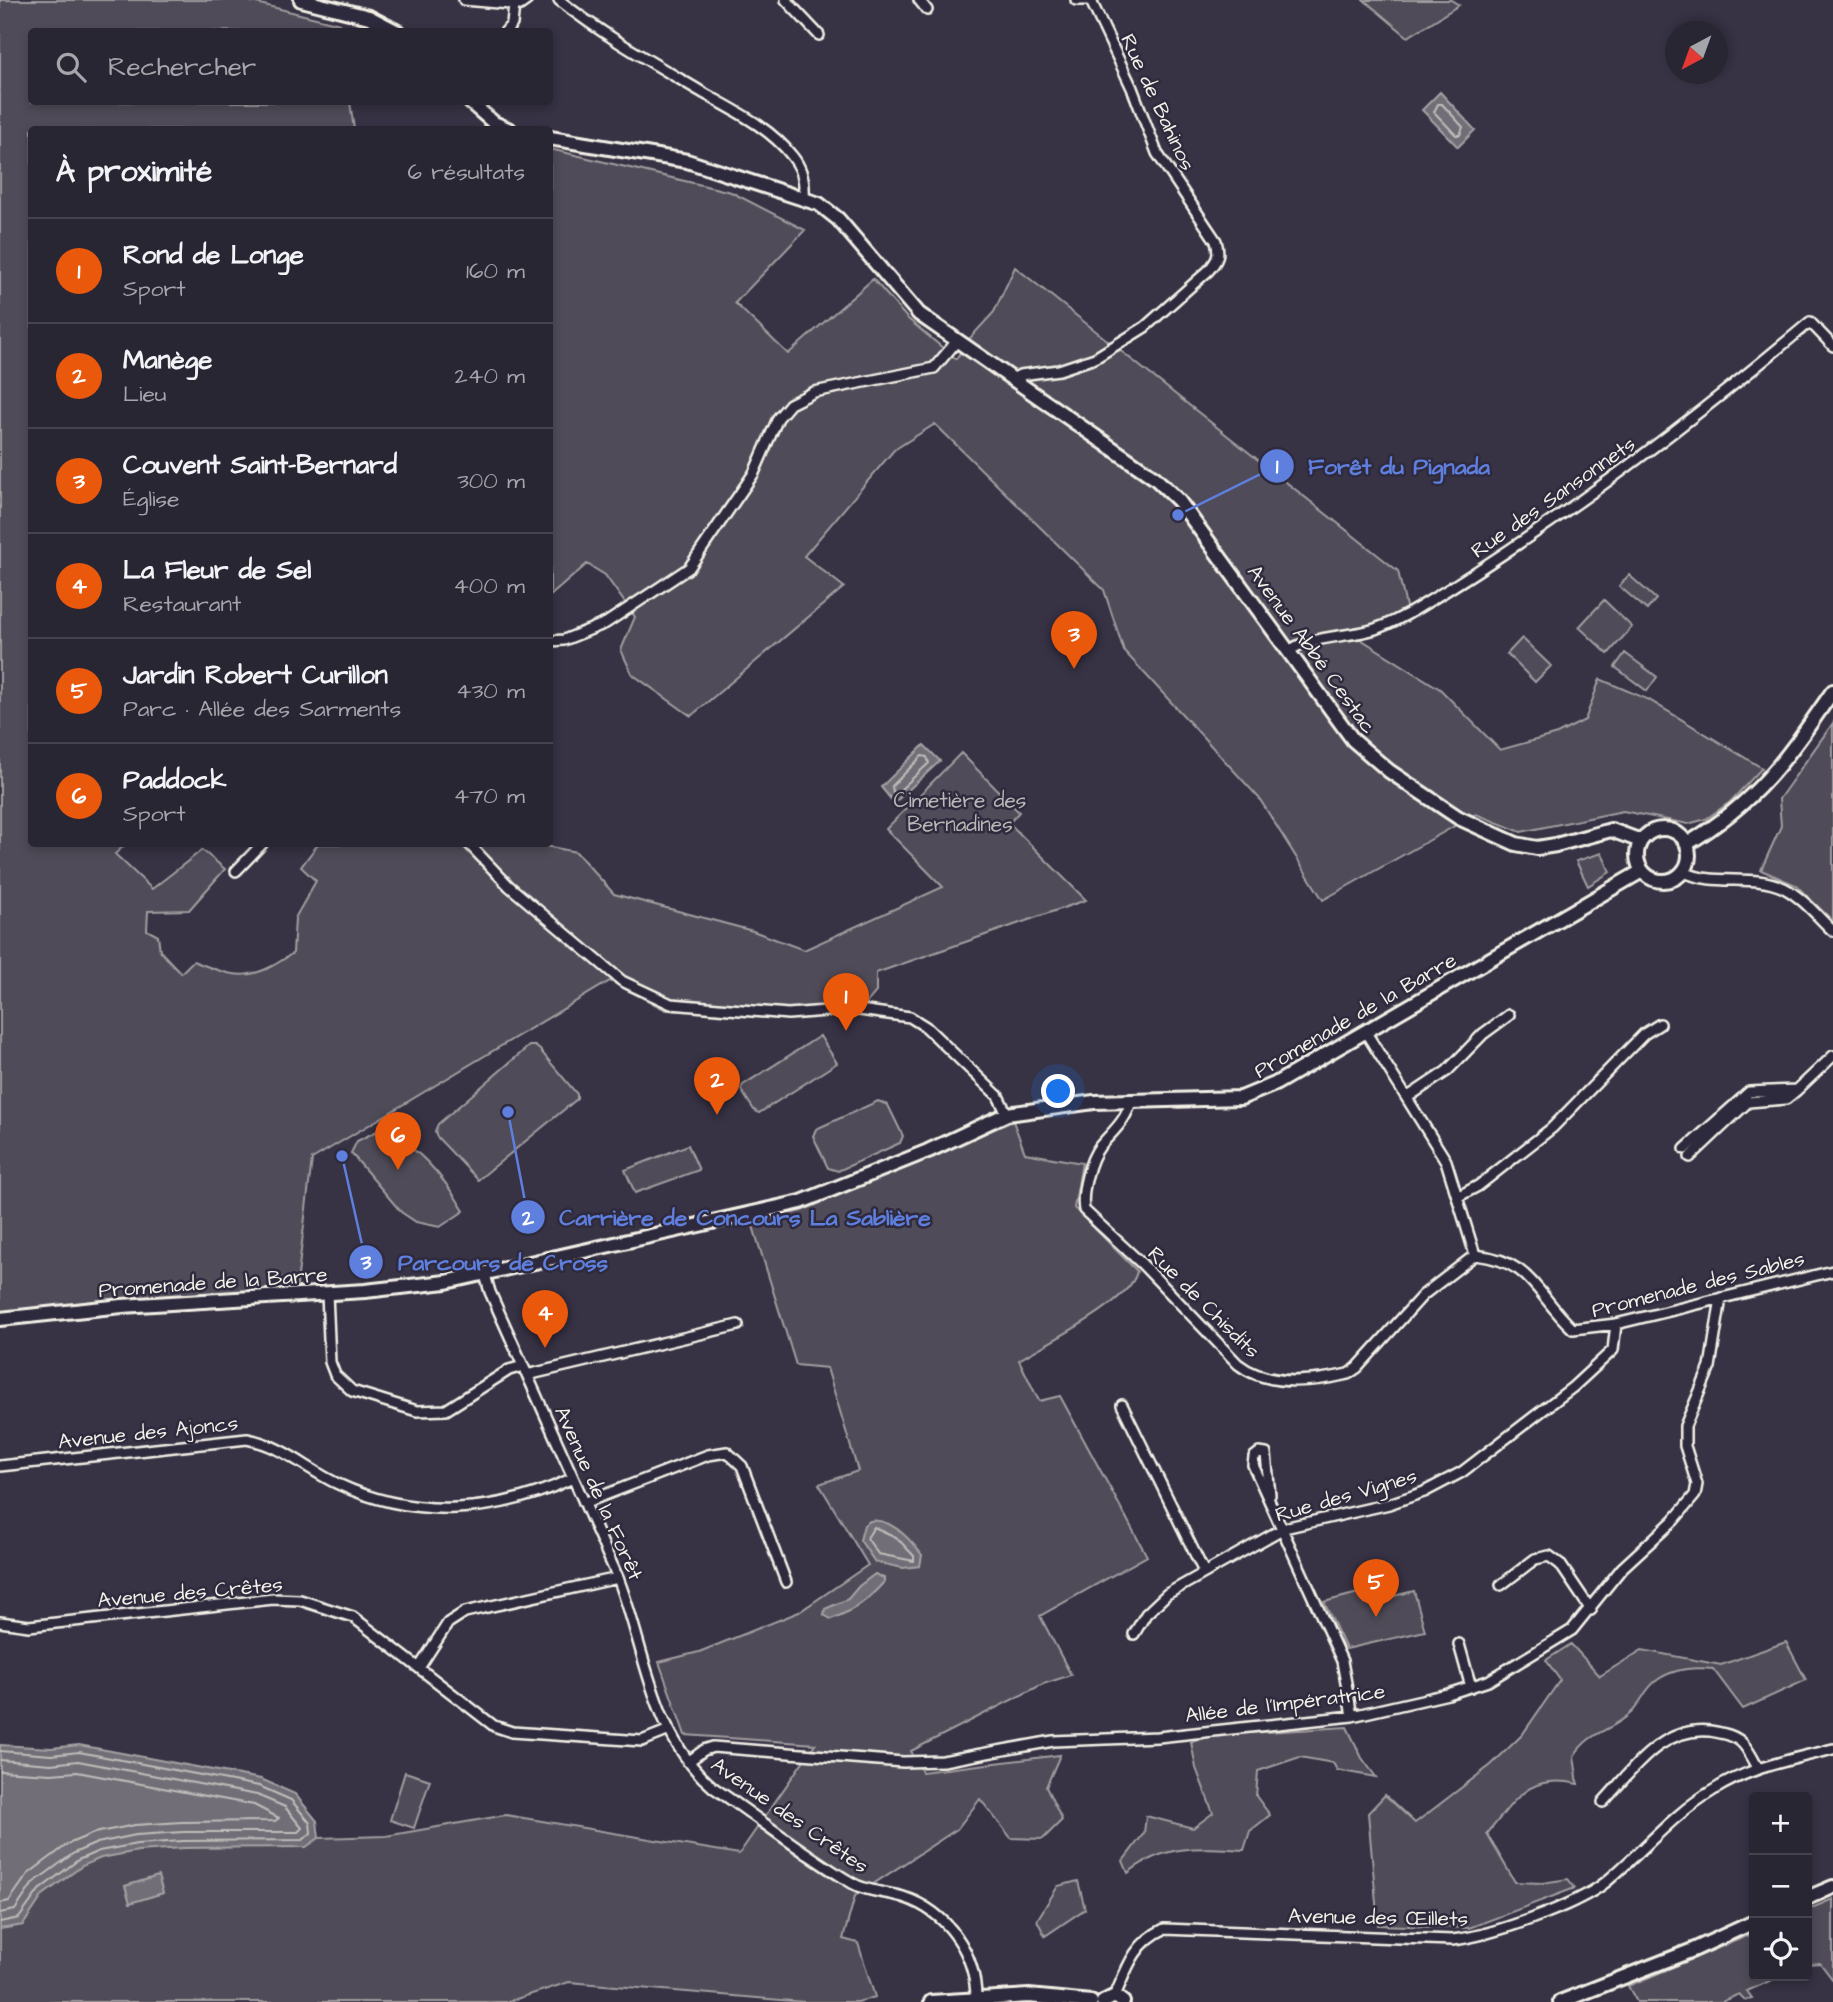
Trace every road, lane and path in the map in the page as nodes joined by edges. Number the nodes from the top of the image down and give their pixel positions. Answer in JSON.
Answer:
{"nodes":[{"id":1,"x":464,"y":0,"type":"edge"},
{"id":2,"x":527,"y":0,"type":"edge"},
{"id":3,"x":558,"y":0,"type":"edge"},
{"id":4,"x":786,"y":0,"type":"edge"},
{"id":5,"x":919,"y":0,"type":"edge"},
{"id":6,"x":1076,"y":0,"type":"edge"},
{"id":7,"x":1092,"y":0,"type":"edge"},
{"id":8,"x":313,"y":1,"type":"edge"},
{"id":9,"x":514,"y":5,"type":"junction"},
{"id":10,"x":927,"y":10,"type":"dead end"},
{"id":11,"x":390,"y":28,"type":"edge"},
{"id":12,"x":508,"y":28,"type":"edge"},
{"id":13,"x":819,"y":35,"type":"dead end"},
{"id":14,"x":473,"y":105,"type":"edge"},
{"id":15,"x":501,"y":126,"type":"edge"},
{"id":16,"x":553,"y":139,"type":"edge"},
{"id":17,"x":804,"y":196,"type":"junction"},
{"id":18,"x":957,"y":341,"type":"junction"},
{"id":19,"x":1833,"y":346,"type":"edge"},
{"id":20,"x":1011,"y":380,"type":"junction"},
{"id":21,"x":553,"y":641,"type":"edge"},
{"id":22,"x":1288,"y":652,"type":"junction"},
{"id":23,"x":1833,"y":691,"type":"edge"},
{"id":24,"x":1641,"y":841,"type":"junction"},
{"id":25,"x":1688,"y":844,"type":"junction"},
{"id":26,"x":259,"y":847,"type":"edge"},
{"id":27,"x":471,"y":847,"type":"edge"},
{"id":28,"x":236,"y":871,"type":"dead end"},
{"id":29,"x":1642,"y":871,"type":"junction"},
{"id":30,"x":1684,"y":872,"type":"junction"},
{"id":31,"x":1833,"y":931,"type":"edge"},
{"id":32,"x":1509,"y":1015,"type":"dead end"},
{"id":33,"x":1660,"y":1024,"type":"dead end"},
{"id":34,"x":1365,"y":1031,"type":"junction"},
{"id":35,"x":1833,"y":1056,"type":"edge"},
{"id":36,"x":1408,"y":1097,"type":"junction"},
{"id":37,"x":1131,"y":1101,"type":"junction"},
{"id":38,"x":1007,"y":1114,"type":"junction"},
{"id":39,"x":1688,"y":1153,"type":"dead end"},
{"id":40,"x":1458,"y":1196,"type":"junction"},
{"id":41,"x":1475,"y":1255,"type":"junction"},
{"id":42,"x":1833,"y":1269,"type":"edge"},
{"id":43,"x":485,"y":1275,"type":"junction"},
{"id":44,"x":327,"y":1293,"type":"junction"},
{"id":45,"x":1721,"y":1298,"type":"junction"},
{"id":46,"x":0,"y":1320,"type":"edge"},
{"id":47,"x":1616,"y":1324,"type":"junction"},
{"id":48,"x":738,"y":1325,"type":"dead end"},
{"id":49,"x":523,"y":1366,"type":"junction"},
{"id":50,"x":527,"y":1375,"type":"junction"},
{"id":51,"x":1122,"y":1405,"type":"dead end"},
{"id":52,"x":0,"y":1466,"type":"edge"},
{"id":53,"x":573,"y":1478,"type":"junction"},
{"id":54,"x":1270,"y":1495,"type":"dead end"},
{"id":55,"x":584,"y":1503,"type":"junction"},
{"id":56,"x":1284,"y":1528,"type":"junction"},
{"id":57,"x":1204,"y":1572,"type":"junction"},
{"id":58,"x":618,"y":1578,"type":"junction"},
{"id":59,"x":786,"y":1582,"type":"dead end"},
{"id":60,"x":1501,"y":1585,"type":"dead end"},
{"id":61,"x":1591,"y":1610,"type":"junction"},
{"id":62,"x":0,"y":1622,"type":"edge"},
{"id":63,"x":1134,"y":1634,"type":"dead end"},
{"id":64,"x":1459,"y":1644,"type":"dead end"},
{"id":65,"x":419,"y":1668,"type":"junction"},
{"id":66,"x":1471,"y":1687,"type":"junction"},
{"id":67,"x":1352,"y":1716,"type":"junction"},
{"id":68,"x":667,"y":1731,"type":"junction"},
{"id":69,"x":1833,"y":1749,"type":"edge"},
{"id":70,"x":688,"y":1762,"type":"junction"},
{"id":71,"x":1758,"y":1768,"type":"junction"},
{"id":72,"x":1603,"y":1802,"type":"dead end"},
{"id":73,"x":1833,"y":1887,"type":"edge"},
{"id":74,"x":1812,"y":1897,"type":"edge"},
{"id":75,"x":1749,"y":1924,"type":"edge"},
{"id":76,"x":976,"y":1999,"type":"junction"},
{"id":77,"x":1119,"y":1999,"type":"edge"},
{"id":78,"x":931,"y":2002,"type":"edge"},
{"id":79,"x":1091,"y":2002,"type":"edge"},
{"id":80,"x":1103,"y":2002,"type":"edge"},
{"id":81,"x":1560,"y":2002,"type":"edge"}],
"edges":[{"from":1,"to":9,"type":"street"},
{"from":2,"to":9,"type":"street"},
{"from":3,"to":17,"type":"street"},
{"from":4,"to":13,"type":"street"},
{"from":5,"to":10,"type":"street"},
{"from":6,"to":7,"type":"street"},
{"from":7,"to":20,"type":"street","name":"Rue de Bahinos"},
{"from":8,"to":11,"type":"main road"},
{"from":9,"to":12,"type":"street"},
{"from":14,"to":15,"type":"main road"},
{"from":16,"to":17,"type":"main road","name":"Avenue Abbé Cestac"},
{"from":17,"to":18,"type":"main road","name":"Avenue Abbé Cestac"},
{"from":18,"to":20,"type":"main road","name":"Avenue Abbé Cestac"},
{"from":18,"to":21,"type":"street"},
{"from":19,"to":22,"type":"street","name":"Rue des Sansonnets"},
{"from":20,"to":22,"type":"main road","name":"Avenue Abbé Cestac"},
{"from":22,"to":24,"type":"main road","name":"Avenue Abbé Cestac"},
{"from":23,"to":25,"type":"main road"},
{"from":24,"to":25,"type":"main road"},
{"from":24,"to":29,"type":"main road"},
{"from":25,"to":30,"type":"main road"},
{"from":26,"to":28,"type":"street"},
{"from":27,"to":38,"type":"street"},
{"from":29,"to":30,"type":"main road"},
{"from":29,"to":34,"type":"main road","name":"Promenade de la Barre"},
{"from":30,"to":31,"type":"street"},
{"from":32,"to":36,"type":"street"},
{"from":33,"to":40,"type":"street"},
{"from":34,"to":36,"type":"street"},
{"from":34,"to":37,"type":"main road","name":"Promenade de la Barre"},
{"from":35,"to":39,"type":"street"},
{"from":36,"to":40,"type":"street"},
{"from":37,"to":38,"type":"main road","name":"Promenade de la Barre"},
{"from":37,"to":41,"type":"street","name":"Rue de Chisdits"},
{"from":38,"to":43,"type":"main road","name":"Promenade de la Barre"},
{"from":40,"to":41,"type":"street"},
{"from":41,"to":47,"type":"street","name":"Promenade des Sables"},
{"from":42,"to":45,"type":"street","name":"Promenade des Sables"},
{"from":43,"to":44,"type":"main road","name":"Promenade de la Barre"},
{"from":43,"to":49,"type":"street","name":"Avenue de la Forêt"},
{"from":44,"to":46,"type":"main road","name":"Promenade de la Barre"},
{"from":44,"to":49,"type":"street"},
{"from":45,"to":47,"type":"street","name":"Promenade des Sables"},
{"from":45,"to":61,"type":"street","name":"Allée de l'Impératrice"},
{"from":47,"to":56,"type":"street","name":"Rue des Vignes"},
{"from":48,"to":50,"type":"street"},
{"from":49,"to":50,"type":"street","name":"Avenue de la Forêt"},
{"from":50,"to":53,"type":"street","name":"Avenue de la Forêt"},
{"from":51,"to":57,"type":"street"},
{"from":52,"to":53,"type":"street","name":"Avenue des Ajoncs"},
{"from":53,"to":55,"type":"street","name":"Avenue de la Forêt"},
{"from":54,"to":56,"type":"street"},
{"from":55,"to":58,"type":"street","name":"Avenue de la Forêt"},
{"from":55,"to":59,"type":"street"},
{"from":56,"to":57,"type":"street","name":"Rue des Vignes"},
{"from":56,"to":67,"type":"street"},
{"from":57,"to":63,"type":"street","name":"Rue des Vignes"},
{"from":58,"to":65,"type":"street"},
{"from":58,"to":68,"type":"street","name":"Avenue de la Forêt"},
{"from":60,"to":61,"type":"street"},
{"from":61,"to":66,"type":"street","name":"Allée de l'Impératrice"},
{"from":62,"to":65,"type":"street","name":"Avenue des Crêtes"},
{"from":64,"to":66,"type":"street"},
{"from":65,"to":68,"type":"street","name":"Avenue des Crêtes"},
{"from":66,"to":67,"type":"street","name":"Allée de l'Impératrice"},
{"from":67,"to":70,"type":"street","name":"Allée de l'Impératrice"},
{"from":68,"to":70,"type":"street","name":"Avenue des Crêtes"},
{"from":69,"to":71,"type":"street","name":"Avenue des Œillets"},
{"from":70,"to":76,"type":"street","name":"Avenue des Crêtes"},
{"from":71,"to":72,"type":"street"},
{"from":71,"to":77,"type":"street","name":"Avenue des Œillets"},
{"from":73,"to":74,"type":"main road"},
{"from":75,"to":81,"type":"main road"},
{"from":76,"to":78,"type":"main road"},
{"from":76,"to":79,"type":"main road"},
{"from":77,"to":80,"type":"main road"}]}
